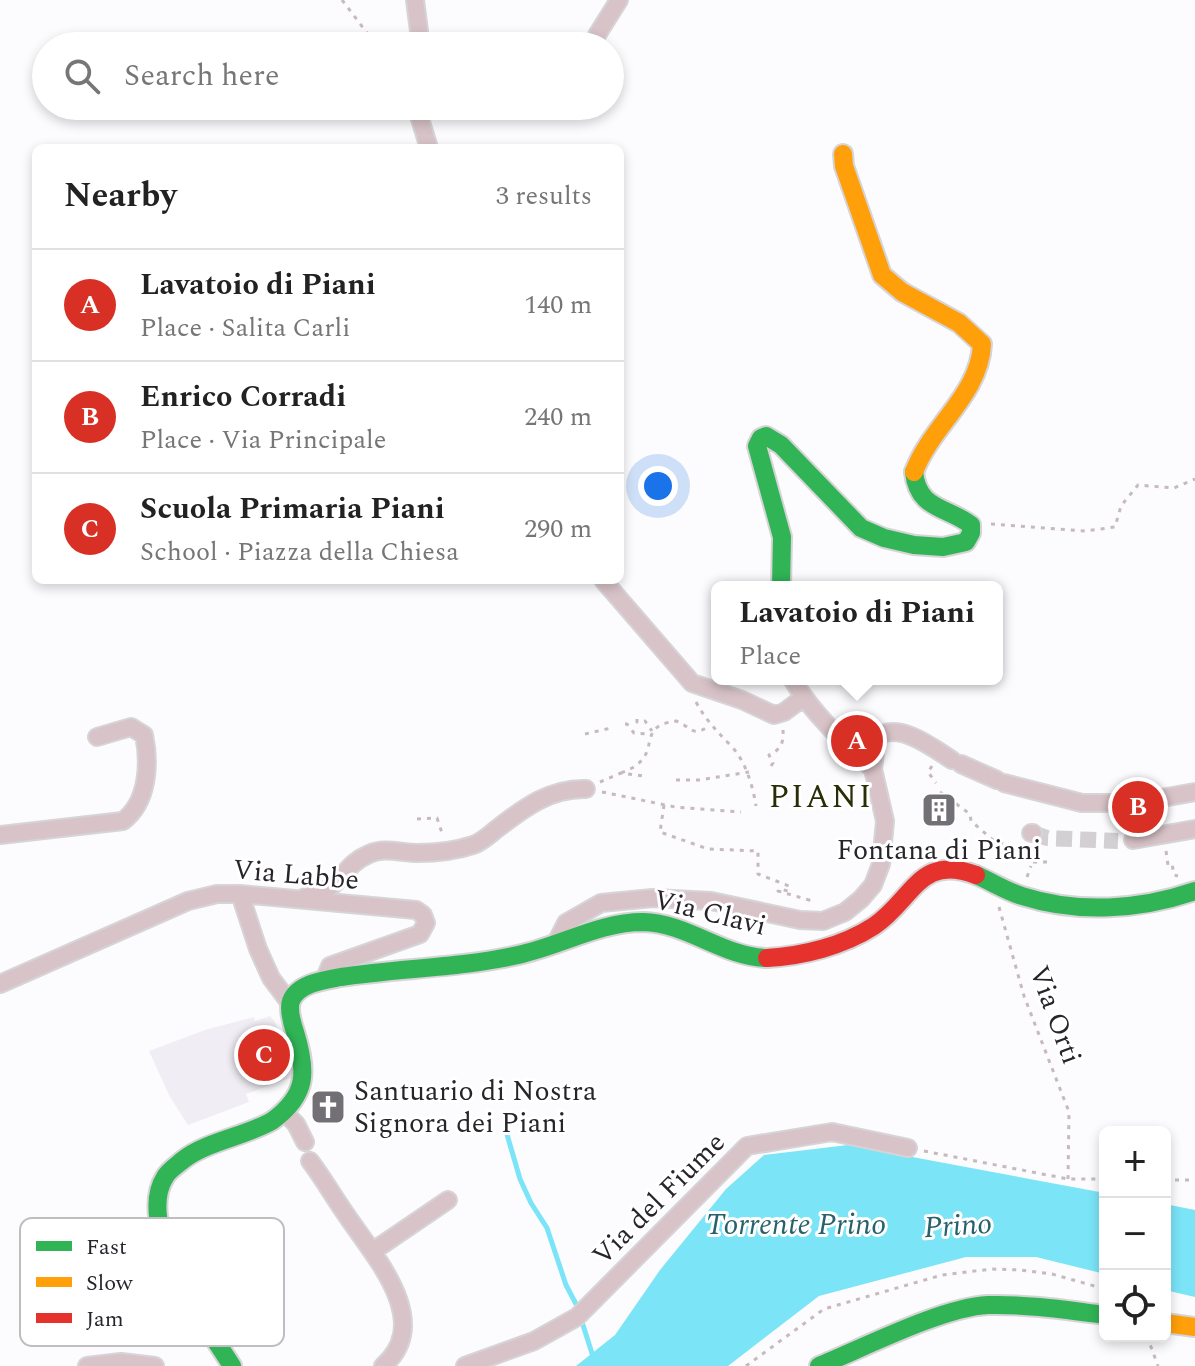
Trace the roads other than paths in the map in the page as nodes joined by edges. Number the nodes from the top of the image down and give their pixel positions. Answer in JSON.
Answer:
{"nodes":[{"id":1,"x":415,"y":0,"type":"edge"},
{"id":2,"x":619,"y":0,"type":"edge"},
{"id":3,"x":419,"y":32,"type":"edge"},
{"id":4,"x":599,"y":32,"type":"edge"},
{"id":5,"x":420,"y":120,"type":"edge"},
{"id":6,"x":428,"y":144,"type":"edge"},
{"id":7,"x":843,"y":154,"type":"dead end"},
{"id":8,"x":781,"y":581,"type":"edge"},
{"id":9,"x":606,"y":584,"type":"edge"},
{"id":10,"x":795,"y":685,"type":"edge"},
{"id":11,"x":803,"y":698,"type":"junction"},
{"id":12,"x":97,"y":737,"type":"dead end"},
{"id":13,"x":873,"y":769,"type":"junction"},
{"id":14,"x":586,"y":789,"type":"road end"},
{"id":15,"x":1195,"y":792,"type":"edge"},
{"id":16,"x":1195,"y":829,"type":"edge"},
{"id":17,"x":0,"y":835,"type":"edge"},
{"id":18,"x":1125,"y":840,"type":"tunnel mouth"},
{"id":19,"x":1192,"y":892,"type":"edge"},
{"id":20,"x":240,"y":894,"type":"junction"},
{"id":21,"x":291,"y":900,"type":"junction"},
{"id":22,"x":555,"y":945,"type":"junction"},
{"id":23,"x":324,"y":981,"type":"junction"},
{"id":24,"x":0,"y":984,"type":"edge"},
{"id":25,"x":289,"y":1002,"type":"junction"},
{"id":26,"x":284,"y":1112,"type":"junction"},
{"id":27,"x":305,"y":1142,"type":"dead end"},
{"id":28,"x":908,"y":1148,"type":"road end"},
{"id":29,"x":310,"y":1161,"type":"dead end"},
{"id":30,"x":448,"y":1200,"type":"dead end"},
{"id":31,"x":160,"y":1218,"type":"edge"},
{"id":32,"x":373,"y":1251,"type":"junction"},
{"id":33,"x":1099,"y":1314,"type":"edge"},
{"id":34,"x":1171,"y":1324,"type":"edge"},
{"id":35,"x":1195,"y":1327,"type":"edge"},
{"id":36,"x":220,"y":1346,"type":"edge"},
{"id":37,"x":87,"y":1366,"type":"edge"},
{"id":38,"x":155,"y":1366,"type":"edge"},
{"id":39,"x":232,"y":1366,"type":"edge"},
{"id":40,"x":383,"y":1366,"type":"edge"},
{"id":41,"x":465,"y":1366,"type":"edge"},
{"id":42,"x":819,"y":1366,"type":"edge"}],
"edges":[{"from":1,"to":3,"type":"street"},
{"from":2,"to":4,"type":"street"},
{"from":5,"to":6,"type":"street"},
{"from":7,"to":8,"type":"main road"},
{"from":9,"to":11,"type":"street"},
{"from":10,"to":11,"type":"street"},
{"from":11,"to":13,"type":"street"},
{"from":12,"to":17,"type":"street"},
{"from":13,"to":15,"type":"street"},
{"from":13,"to":22,"type":"street"},
{"from":14,"to":21,"type":"street"},
{"from":16,"to":18,"type":"street"},
{"from":19,"to":22,"type":"main road","name":"Via Clavi"},
{"from":20,"to":21,"type":"street","name":"Via Labbe"},
{"from":20,"to":24,"type":"street","name":"Via Labbe"},
{"from":20,"to":25,"type":"street"},
{"from":21,"to":23,"type":"street","name":"Via Labbe"},
{"from":22,"to":23,"type":"main road","name":"Via Clavi"},
{"from":23,"to":25,"type":"main road","name":"Via Clavi"},
{"from":25,"to":26,"type":"main road"},
{"from":26,"to":27,"type":"street"},
{"from":26,"to":31,"type":"main road"},
{"from":28,"to":41,"type":"street","name":"Via del Fiume"},
{"from":29,"to":32,"type":"street"},
{"from":30,"to":32,"type":"street"},
{"from":32,"to":40,"type":"street"},
{"from":33,"to":42,"type":"main road"},
{"from":34,"to":35,"type":"main road"},
{"from":36,"to":39,"type":"main road"},
{"from":37,"to":38,"type":"street"}]}
